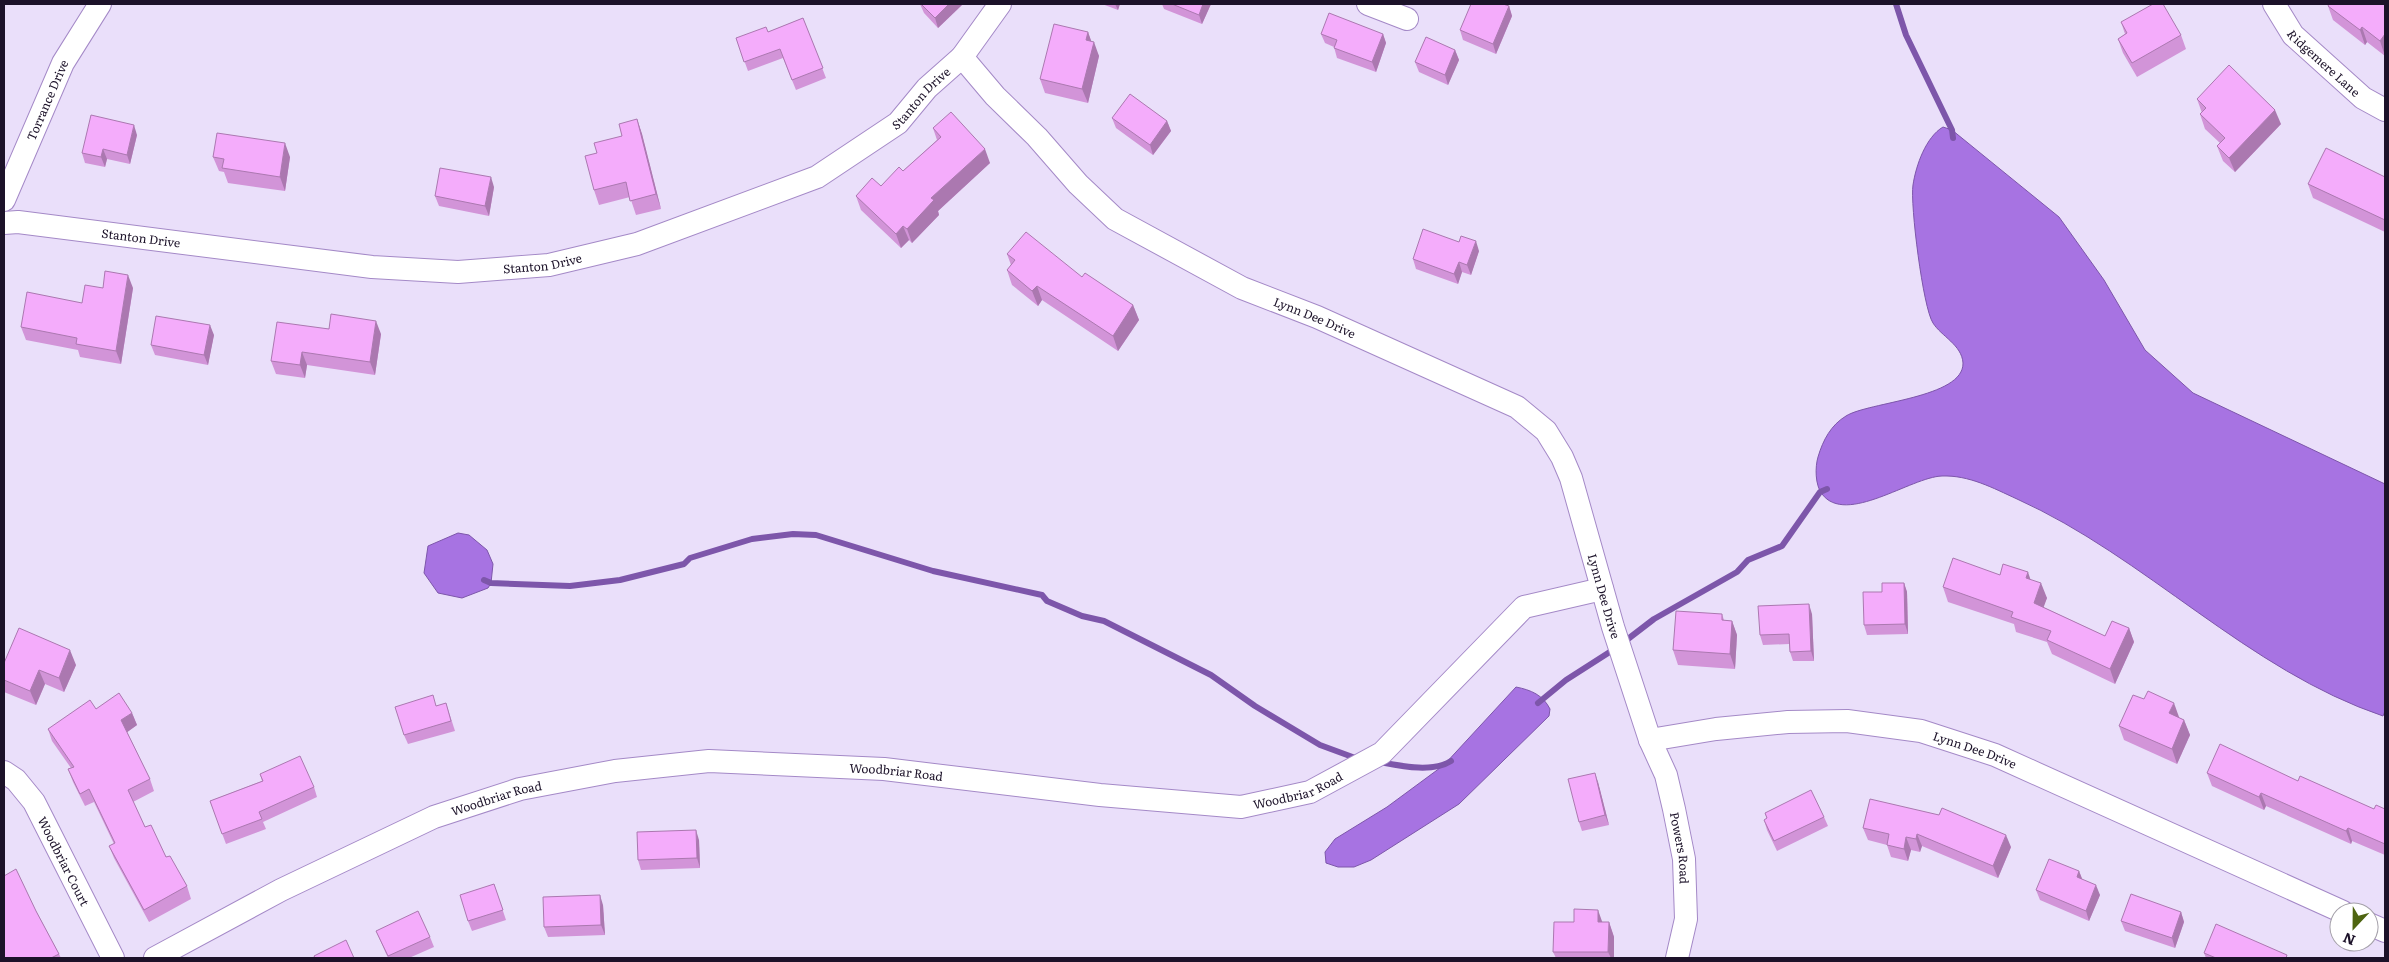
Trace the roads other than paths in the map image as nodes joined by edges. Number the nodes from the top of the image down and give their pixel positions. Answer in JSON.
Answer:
{"nodes":[{"id":1,"x":100,"y":4,"type":"edge"},
{"id":2,"x":1000,"y":4,"type":"edge"},
{"id":3,"x":1368,"y":4,"type":"edge"},
{"id":4,"x":2274,"y":4,"type":"edge"},
{"id":5,"x":1407,"y":18,"type":"dead end"},
{"id":6,"x":962,"y":57,"type":"junction"},
{"id":7,"x":2385,"y":110,"type":"edge"},
{"id":8,"x":4,"y":200,"type":"edge"},
{"id":9,"x":4,"y":223,"type":"edge"},
{"id":10,"x":1602,"y":589,"type":"junction"},
{"id":11,"x":1650,"y":740,"type":"junction"},
{"id":12,"x":4,"y":772,"type":"edge"},
{"id":13,"x":2329,"y":906,"type":"edge"},
{"id":14,"x":113,"y":958,"type":"edge"},
{"id":15,"x":155,"y":958,"type":"edge"},
{"id":16,"x":1676,"y":958,"type":"edge"}],
"edges":[{"from":1,"to":8,"type":"street","name":"Torrance Drive"},
{"from":2,"to":6,"type":"street","name":"Stanton Drive"},
{"from":3,"to":5,"type":"street"},
{"from":4,"to":7,"type":"street","name":"Ridgemere Lane"},
{"from":6,"to":9,"type":"street","name":"Stanton Drive"},
{"from":6,"to":10,"type":"street","name":"Lynn Dee Drive"},
{"from":10,"to":11,"type":"street","name":"Lynn Dee Drive"},
{"from":10,"to":15,"type":"street","name":"Woodbriar Road"},
{"from":11,"to":13,"type":"street","name":"Lynn Dee Drive"},
{"from":11,"to":16,"type":"street","name":"Powers Road"},
{"from":12,"to":14,"type":"street","name":"Woodbriar Court"}]}
